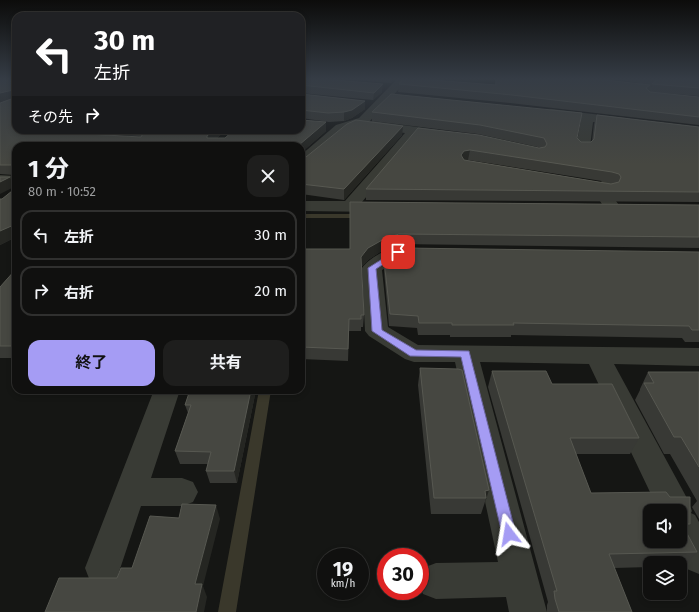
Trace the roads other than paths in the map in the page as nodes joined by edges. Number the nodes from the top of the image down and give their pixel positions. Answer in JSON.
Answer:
{"nodes":[{"id":1,"x":377,"y":106,"type":"edge"},
{"id":2,"x":542,"y":108,"type":"edge"},
{"id":3,"x":588,"y":117,"type":"junction"},
{"id":4,"x":636,"y":123,"type":"edge"},
{"id":5,"x":357,"y":124,"type":"junction"},
{"id":6,"x":321,"y":125,"type":"edge"},
{"id":7,"x":342,"y":128,"type":"junction"},
{"id":8,"x":415,"y":130,"type":"junction"},
{"id":9,"x":462,"y":137,"type":"edge"},
{"id":10,"x":583,"y":147,"type":"edge"},
{"id":11,"x":305,"y":159,"type":"edge"},
{"id":12,"x":0,"y":180,"type":"edge"},
{"id":13,"x":12,"y":181,"type":"edge"},
{"id":14,"x":604,"y":182,"type":"edge"},
{"id":15,"x":305,"y":206,"type":"edge"},
{"id":16,"x":349,"y":207,"type":"junction"},
{"id":17,"x":397,"y":207,"type":"edge"},
{"id":18,"x":613,"y":208,"type":"edge"},
{"id":19,"x":430,"y":252,"type":"edge"},
{"id":20,"x":465,"y":354,"type":"junction"},
{"id":21,"x":597,"y":356,"type":"junction"},
{"id":22,"x":699,"y":357,"type":"edge"},
{"id":23,"x":166,"y":394,"type":"edge"},
{"id":24,"x":130,"y":492,"type":"junction"},
{"id":25,"x":182,"y":492,"type":"dead end"},
{"id":26,"x":672,"y":504,"type":"edge"},
{"id":27,"x":687,"y":534,"type":"edge"},
{"id":28,"x":699,"y":557,"type":"edge"},
{"id":29,"x":103,"y":568,"type":"dead end"},
{"id":30,"x":436,"y":581,"type":"dead end"},
{"id":31,"x":524,"y":596,"type":"edge"}],
"edges":[{"from":1,"to":5,"type":"street"},
{"from":2,"to":3,"type":"street"},
{"from":3,"to":4,"type":"street"},
{"from":3,"to":10,"type":"street"},
{"from":5,"to":7,"type":"street"},
{"from":5,"to":8,"type":"street"},
{"from":6,"to":7,"type":"street"},
{"from":7,"to":11,"type":"street"},
{"from":8,"to":9,"type":"street"},
{"from":8,"to":16,"type":"street"},
{"from":12,"to":13,"type":"street"},
{"from":14,"to":18,"type":"street"},
{"from":15,"to":16,"type":"street"},
{"from":16,"to":17,"type":"street"},
{"from":19,"to":20,"type":"street"},
{"from":20,"to":21,"type":"street"},
{"from":20,"to":31,"type":"street"},
{"from":21,"to":22,"type":"street"},
{"from":21,"to":26,"type":"street"},
{"from":23,"to":24,"type":"street"},
{"from":24,"to":25,"type":"street"},
{"from":24,"to":29,"type":"street"},
{"from":27,"to":28,"type":"street"},
{"from":30,"to":31,"type":"street"}]}
